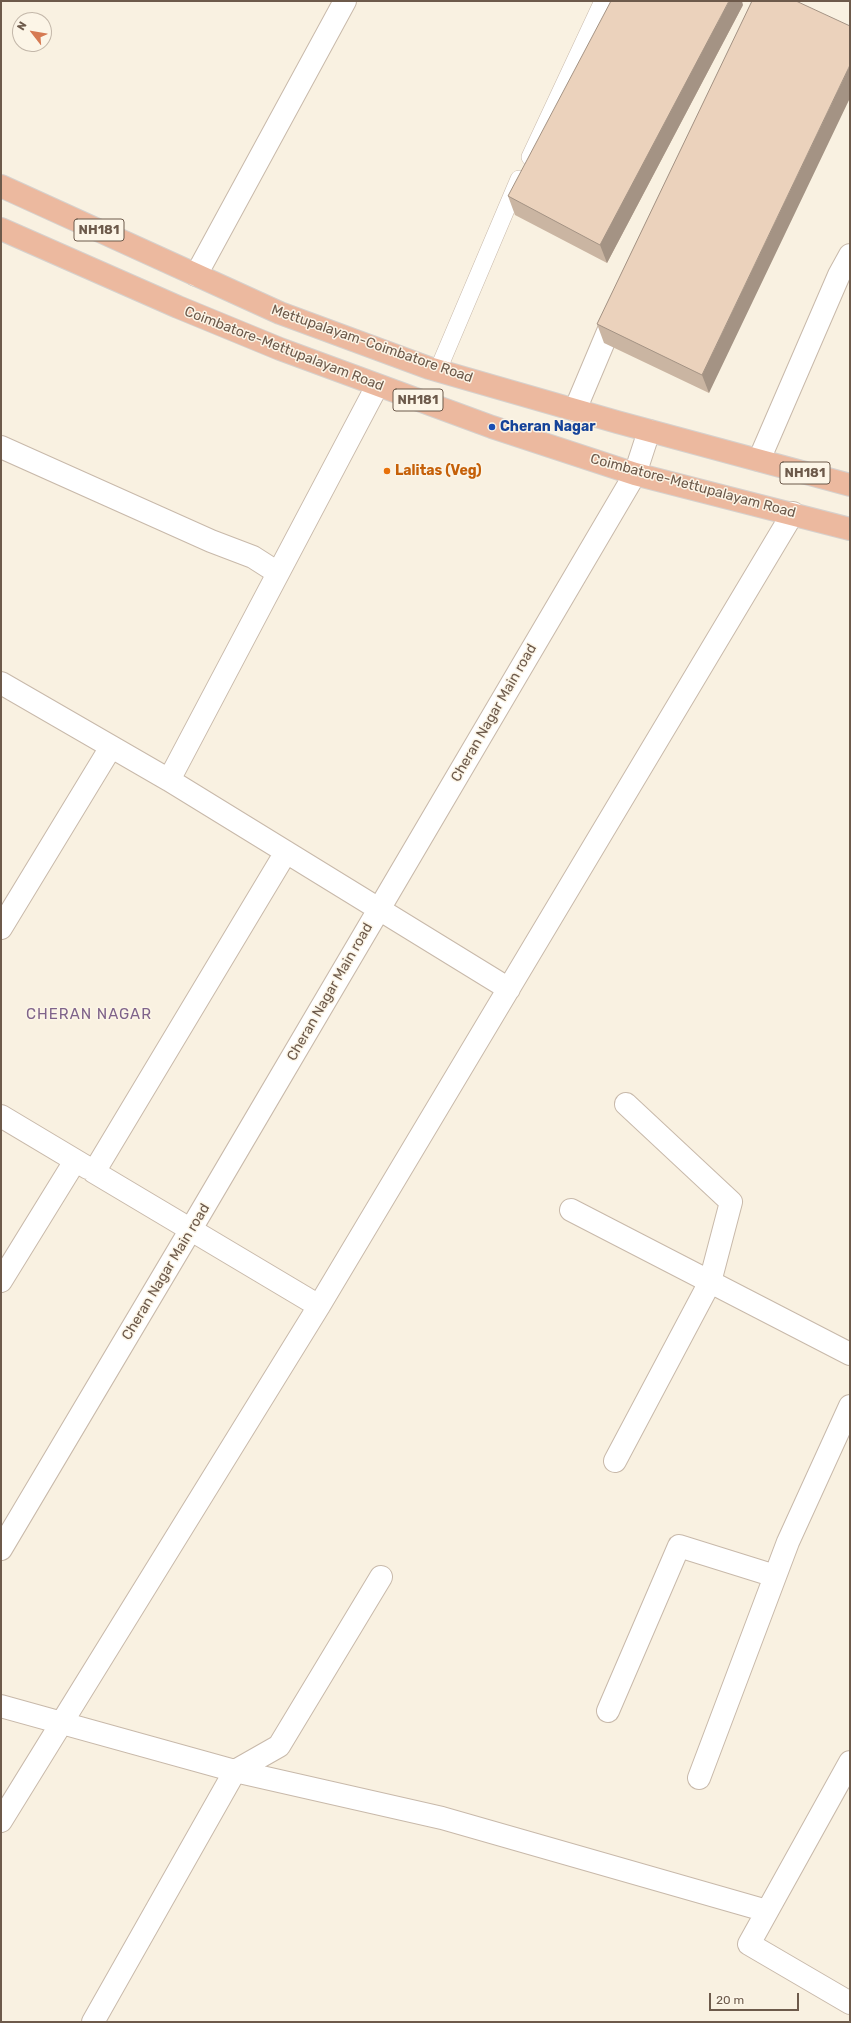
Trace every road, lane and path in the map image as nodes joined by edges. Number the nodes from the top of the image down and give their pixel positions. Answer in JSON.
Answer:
{"nodes":[{"id":1,"x":345,"y":1,"type":"edge"},
{"id":2,"x":603,"y":1,"type":"edge"},
{"id":3,"x":1,"y":186,"type":"edge"},
{"id":4,"x":1,"y":229,"type":"edge"},
{"id":5,"x":850,"y":255,"type":"edge"},
{"id":6,"x":196,"y":275,"type":"junction"},
{"id":7,"x":622,"y":300,"type":"edge"},
{"id":8,"x":438,"y":370,"type":"junction"},
{"id":9,"x":377,"y":386,"type":"junction"},
{"id":10,"x":575,"y":410,"type":"junction"},
{"id":11,"x":649,"y":431,"type":"junction"},
{"id":12,"x":1,"y":447,"type":"edge"},
{"id":13,"x":759,"y":460,"type":"junction"},
{"id":14,"x":635,"y":474,"type":"junction"},
{"id":15,"x":850,"y":485,"type":"edge"},
{"id":16,"x":793,"y":513,"type":"junction"},
{"id":17,"x":850,"y":528,"type":"edge"},
{"id":18,"x":278,"y":573,"type":"junction"},
{"id":19,"x":1,"y":683,"type":"edge"},
{"id":20,"x":111,"y":747,"type":"junction"},
{"id":21,"x":169,"y":780,"type":"junction"},
{"id":22,"x":286,"y":852,"type":"junction"},
{"id":23,"x":379,"y":909,"type":"junction"},
{"id":24,"x":1,"y":928,"type":"edge"},
{"id":25,"x":509,"y":988,"type":"junction"},
{"id":26,"x":626,"y":1104,"type":"dead end"},
{"id":27,"x":1,"y":1116,"type":"edge"},
{"id":28,"x":75,"y":1161,"type":"junction"},
{"id":29,"x":94,"y":1172,"type":"junction"},
{"id":30,"x":571,"y":1210,"type":"dead end"},
{"id":31,"x":191,"y":1229,"type":"junction"},
{"id":32,"x":1,"y":1281,"type":"edge"},
{"id":33,"x":710,"y":1282,"type":"junction"},
{"id":34,"x":319,"y":1306,"type":"junction"},
{"id":35,"x":850,"y":1354,"type":"edge"},
{"id":36,"x":850,"y":1406,"type":"edge"},
{"id":37,"x":615,"y":1461,"type":"dead end"},
{"id":38,"x":1,"y":1549,"type":"edge"},
{"id":39,"x":775,"y":1576,"type":"junction"},
{"id":40,"x":381,"y":1578,"type":"dead end"},
{"id":41,"x":1,"y":1706,"type":"edge"},
{"id":42,"x":608,"y":1711,"type":"dead end"},
{"id":43,"x":63,"y":1722,"type":"junction"},
{"id":44,"x":850,"y":1762,"type":"edge"},
{"id":45,"x":235,"y":1771,"type":"junction"},
{"id":46,"x":699,"y":1778,"type":"dead end"},
{"id":47,"x":1,"y":1821,"type":"edge"},
{"id":48,"x":767,"y":1911,"type":"junction"},
{"id":49,"x":850,"y":2003,"type":"edge"},
{"id":50,"x":93,"y":2022,"type":"edge"}],
"edges":[{"from":1,"to":6,"type":"street"},
{"from":2,"to":8,"type":"lane"},
{"from":3,"to":6,"type":"highway","name":"Mettupalayam-Coimbatore Road","number":"NH181"},
{"from":4,"to":9,"type":"highway","name":"Coimbatore-Mettupalayam Road","number":"NH181"},
{"from":5,"to":13,"type":"street"},
{"from":6,"to":8,"type":"highway","name":"Mettupalayam-Coimbatore Road","number":"NH181"},
{"from":7,"to":10,"type":"street"},
{"from":8,"to":10,"type":"highway","name":"Mettupalayam-Coimbatore Road","number":"NH181"},
{"from":9,"to":14,"type":"highway","name":"Coimbatore-Mettupalayam Road","number":"NH181"},
{"from":9,"to":18,"type":"street"},
{"from":10,"to":11,"type":"highway","name":"Mettupalayam-Coimbatore Road","number":"NH181"},
{"from":11,"to":13,"type":"highway","name":"Mettupalayam-Coimbatore Road","number":"NH181"},
{"from":11,"to":14,"type":"street","name":"Cheran Nagar Main road"},
{"from":12,"to":18,"type":"street"},
{"from":13,"to":15,"type":"highway","name":"Mettupalayam-Coimbatore Road","number":"NH181"},
{"from":14,"to":16,"type":"highway","name":"Coimbatore-Mettupalayam Road","number":"NH181"},
{"from":14,"to":23,"type":"street","name":"Cheran Nagar Main road"},
{"from":16,"to":17,"type":"highway","name":"Coimbatore-Mettupalayam Road","number":"NH181"},
{"from":16,"to":25,"type":"street"},
{"from":18,"to":21,"type":"street"},
{"from":19,"to":20,"type":"street"},
{"from":20,"to":21,"type":"street"},
{"from":20,"to":24,"type":"street"},
{"from":21,"to":22,"type":"street"},
{"from":22,"to":23,"type":"street"},
{"from":22,"to":29,"type":"street"},
{"from":23,"to":25,"type":"street"},
{"from":23,"to":31,"type":"street","name":"Cheran Nagar Main road"},
{"from":25,"to":34,"type":"street"},
{"from":26,"to":33,"type":"street"},
{"from":27,"to":28,"type":"street"},
{"from":28,"to":29,"type":"street"},
{"from":28,"to":32,"type":"street"},
{"from":29,"to":31,"type":"street"},
{"from":30,"to":33,"type":"street"},
{"from":31,"to":34,"type":"street"},
{"from":31,"to":38,"type":"street","name":"Cheran Nagar Main road"},
{"from":33,"to":35,"type":"street"},
{"from":33,"to":37,"type":"street"},
{"from":34,"to":43,"type":"street"},
{"from":36,"to":39,"type":"street"},
{"from":39,"to":42,"type":"street"},
{"from":39,"to":46,"type":"street"},
{"from":40,"to":45,"type":"street"},
{"from":41,"to":43,"type":"street"},
{"from":43,"to":45,"type":"street"},
{"from":43,"to":47,"type":"street"},
{"from":44,"to":48,"type":"street"},
{"from":45,"to":48,"type":"street"},
{"from":45,"to":50,"type":"street"},
{"from":48,"to":49,"type":"street"}]}
